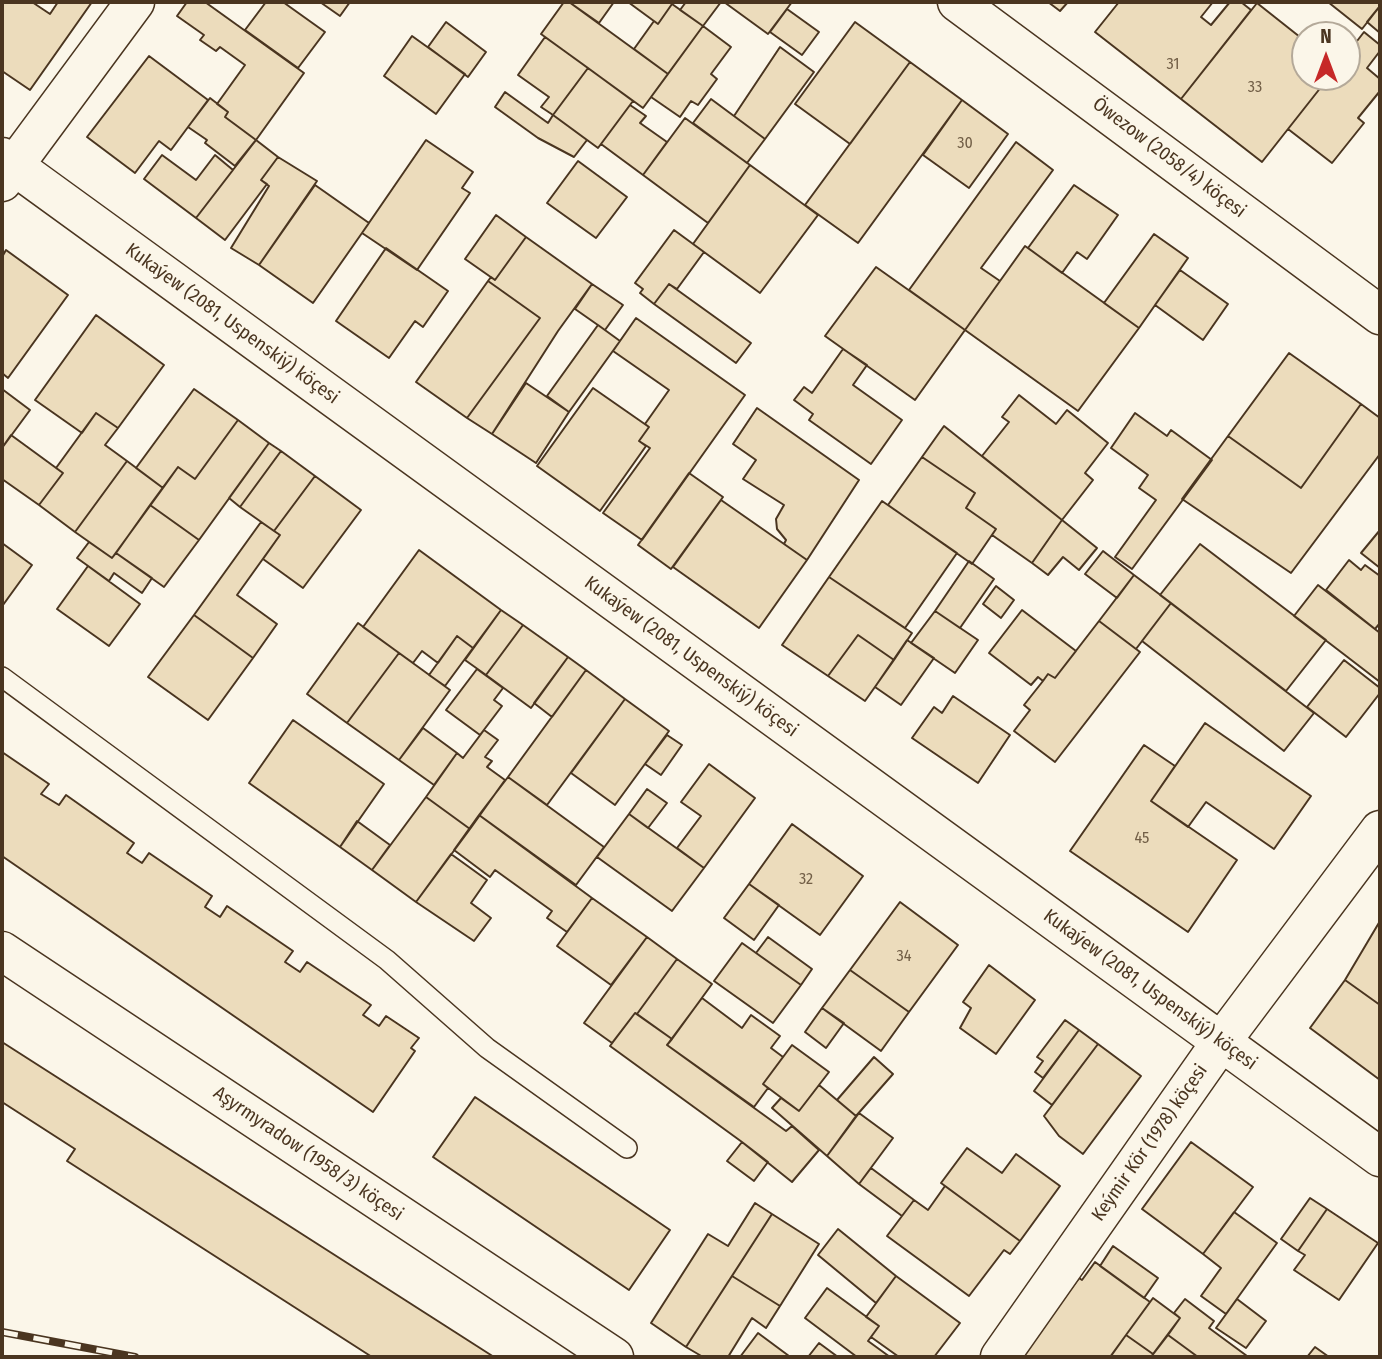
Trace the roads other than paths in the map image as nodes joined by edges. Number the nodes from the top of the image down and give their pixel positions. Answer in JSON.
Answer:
{"nodes":[{"id":1,"x":135,"y":2,"type":"edge"},
{"id":2,"x":957,"y":2,"type":"edge"},
{"id":3,"x":6,"y":168,"type":"edge"},
{"id":4,"x":1380,"y":315,"type":"edge"},
{"id":5,"x":2,"y":677,"type":"edge"},
{"id":6,"x":1380,"y":830,"type":"edge"},
{"id":7,"x":2,"y":951,"type":"edge"},
{"id":8,"x":1221,"y":1042,"type":"junction"},
{"id":9,"x":628,"y":1148,"type":"dead end"},
{"id":10,"x":1380,"y":1157,"type":"edge"},
{"id":11,"x":614,"y":1357,"type":"edge"},
{"id":12,"x":1000,"y":1357,"type":"edge"}],
"edges":[{"from":1,"to":3,"type":"street"},
{"from":2,"to":4,"type":"street","name":"Öwezow (2058/4) köçesi"},
{"from":3,"to":8,"type":"street","name":"Kukaýew (2081, Uspenskiý) köçesi"},
{"from":5,"to":9,"type":"lane"},
{"from":6,"to":8,"type":"street","name":"Keýmir Kör (1978) köçesi"},
{"from":7,"to":11,"type":"street","name":"Aşyrmyradow (1958/3) köçesi"},
{"from":8,"to":10,"type":"street","name":"Kukaýew (2081, Uspenskiý) köçesi"},
{"from":8,"to":12,"type":"street","name":"Keýmir Kör (1978) köçesi"}]}
